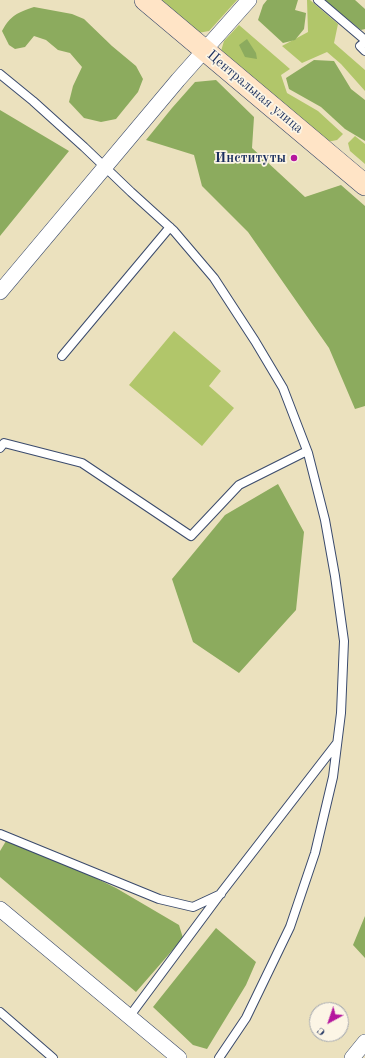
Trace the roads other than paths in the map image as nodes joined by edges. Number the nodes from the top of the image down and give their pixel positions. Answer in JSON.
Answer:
{"nodes":[{"id":1,"x":145,"y":0,"type":"edge"},
{"id":2,"x":249,"y":0,"type":"edge"},
{"id":3,"x":318,"y":0,"type":"edge"},
{"id":4,"x":365,"y":41,"type":"edge"},
{"id":5,"x":204,"y":50,"type":"junction"},
{"id":6,"x":365,"y":51,"type":"edge"},
{"id":7,"x":0,"y":74,"type":"edge"},
{"id":8,"x":104,"y":167,"type":"junction"},
{"id":9,"x":365,"y":185,"type":"edge"},
{"id":10,"x":170,"y":227,"type":"junction"},
{"id":11,"x":0,"y":292,"type":"edge"},
{"id":12,"x":62,"y":356,"type":"dead end"},
{"id":13,"x":0,"y":448,"type":"edge"},
{"id":14,"x":307,"y":451,"type":"junction"},
{"id":15,"x":337,"y":743,"type":"junction"},
{"id":16,"x":0,"y":834,"type":"edge"},
{"id":17,"x":221,"y":893,"type":"junction"},
{"id":18,"x":0,"y":909,"type":"edge"},
{"id":19,"x":0,"y":1012,"type":"edge"},
{"id":20,"x":129,"y":1017,"type":"junction"},
{"id":21,"x":365,"y":1042,"type":"edge"},
{"id":22,"x":53,"y":1058,"type":"edge"},
{"id":23,"x":179,"y":1058,"type":"edge"},
{"id":24,"x":219,"y":1058,"type":"edge"},
{"id":25,"x":352,"y":1058,"type":"edge"}],
"edges":[{"from":1,"to":5,"type":"main road","name":"Центральная улица"},
{"from":2,"to":5,"type":"street"},
{"from":3,"to":4,"type":"lane"},
{"from":4,"to":6,"type":"lane"},
{"from":5,"to":8,"type":"street"},
{"from":5,"to":9,"type":"main road","name":"Центральная улица"},
{"from":7,"to":8,"type":"lane"},
{"from":8,"to":10,"type":"lane"},
{"from":8,"to":11,"type":"street"},
{"from":10,"to":12,"type":"lane"},
{"from":10,"to":14,"type":"lane"},
{"from":13,"to":14,"type":"lane"},
{"from":14,"to":15,"type":"lane"},
{"from":15,"to":17,"type":"lane"},
{"from":15,"to":24,"type":"lane"},
{"from":16,"to":17,"type":"lane"},
{"from":17,"to":20,"type":"lane"},
{"from":18,"to":20,"type":"street"},
{"from":19,"to":22,"type":"lane"},
{"from":20,"to":23,"type":"street"},
{"from":21,"to":25,"type":"street"}]}
